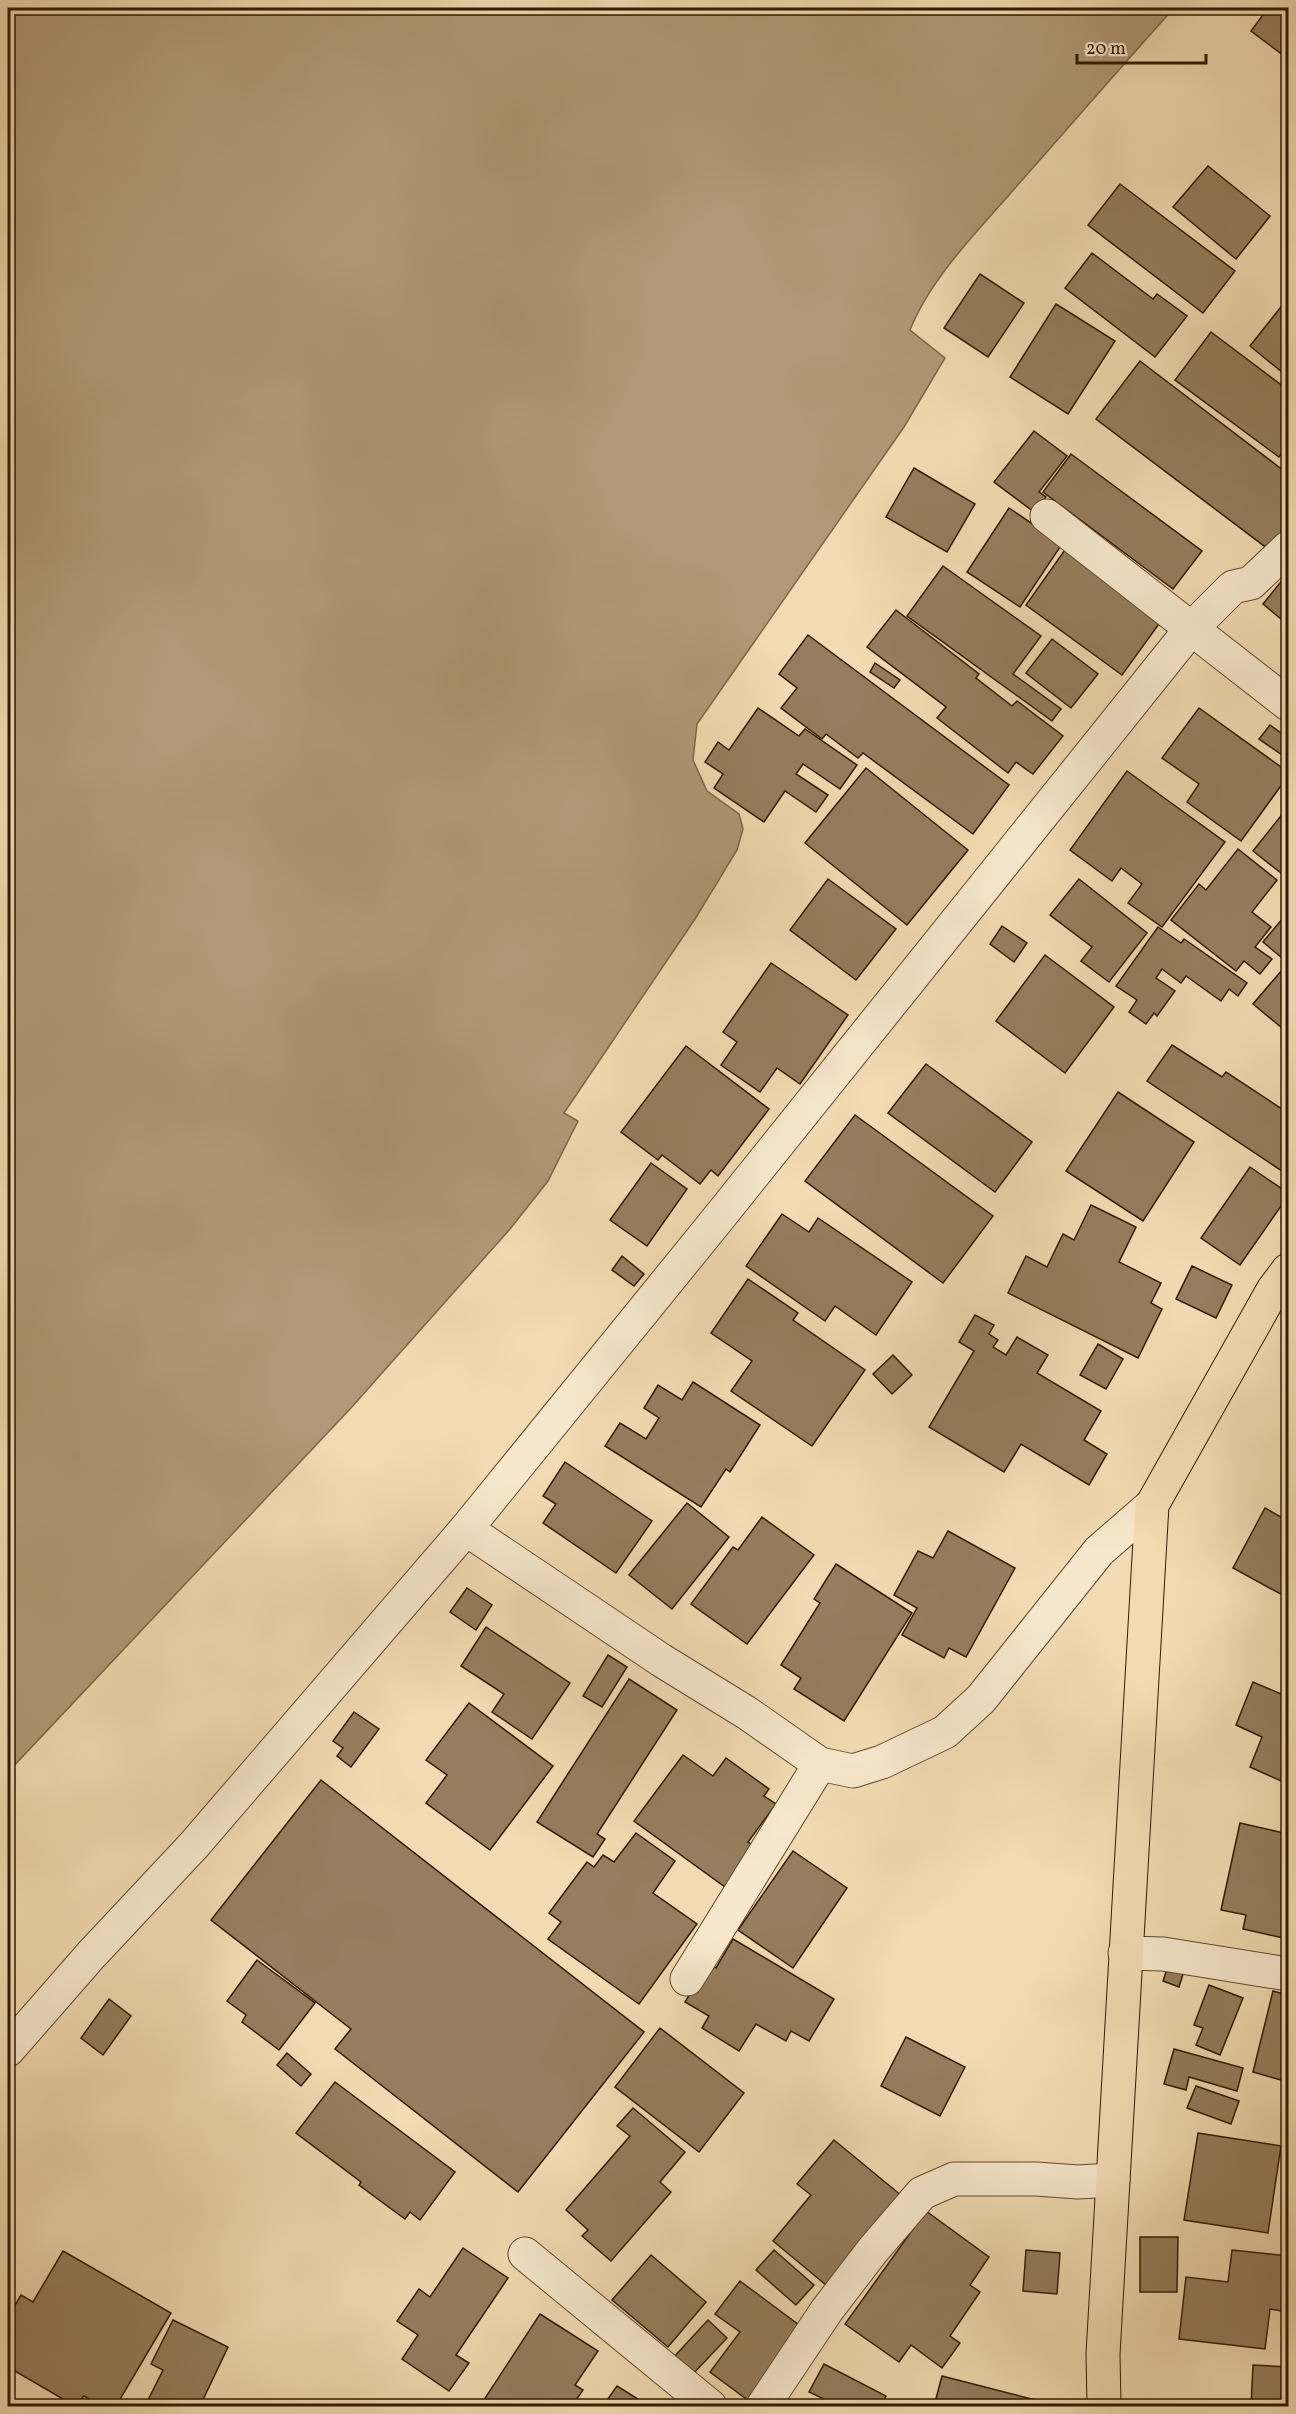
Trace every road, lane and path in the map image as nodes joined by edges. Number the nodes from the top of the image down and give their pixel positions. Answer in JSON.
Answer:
{"nodes":[{"id":1,"x":1047,"y":516,"type":"dead end"},
{"id":2,"x":1288,"y":548,"type":"edge"},
{"id":3,"x":1191,"y":629,"type":"junction"},
{"id":4,"x":1288,"y":704,"type":"edge"},
{"id":5,"x":1288,"y":1270,"type":"edge"},
{"id":6,"x":1152,"y":1505,"type":"junction"},
{"id":7,"x":466,"y":1529,"type":"junction"},
{"id":8,"x":820,"y":1764,"type":"junction"},
{"id":9,"x":1125,"y":1953,"type":"junction"},
{"id":10,"x":1288,"y":1974,"type":"edge"},
{"id":11,"x":687,"y":1979,"type":"dead end"},
{"id":12,"x":8,"y":2050,"type":"edge"},
{"id":13,"x":1113,"y":2180,"type":"junction"},
{"id":14,"x":525,"y":2254,"type":"dead end"},
{"id":15,"x":710,"y":2406,"type":"edge"},
{"id":16,"x":763,"y":2406,"type":"edge"},
{"id":17,"x":1104,"y":2406,"type":"edge"}],
"edges":[{"from":1,"to":3,"type":"street"},
{"from":2,"to":3,"type":"street"},
{"from":3,"to":4,"type":"street"},
{"from":3,"to":7,"type":"street"},
{"from":5,"to":6,"type":"highway"},
{"from":6,"to":8,"type":"street"},
{"from":6,"to":9,"type":"highway"},
{"from":7,"to":8,"type":"street"},
{"from":7,"to":12,"type":"street"},
{"from":8,"to":11,"type":"street"},
{"from":9,"to":10,"type":"street"},
{"from":9,"to":13,"type":"highway"},
{"from":13,"to":16,"type":"street"},
{"from":13,"to":17,"type":"highway"},
{"from":14,"to":15,"type":"street"}]}
